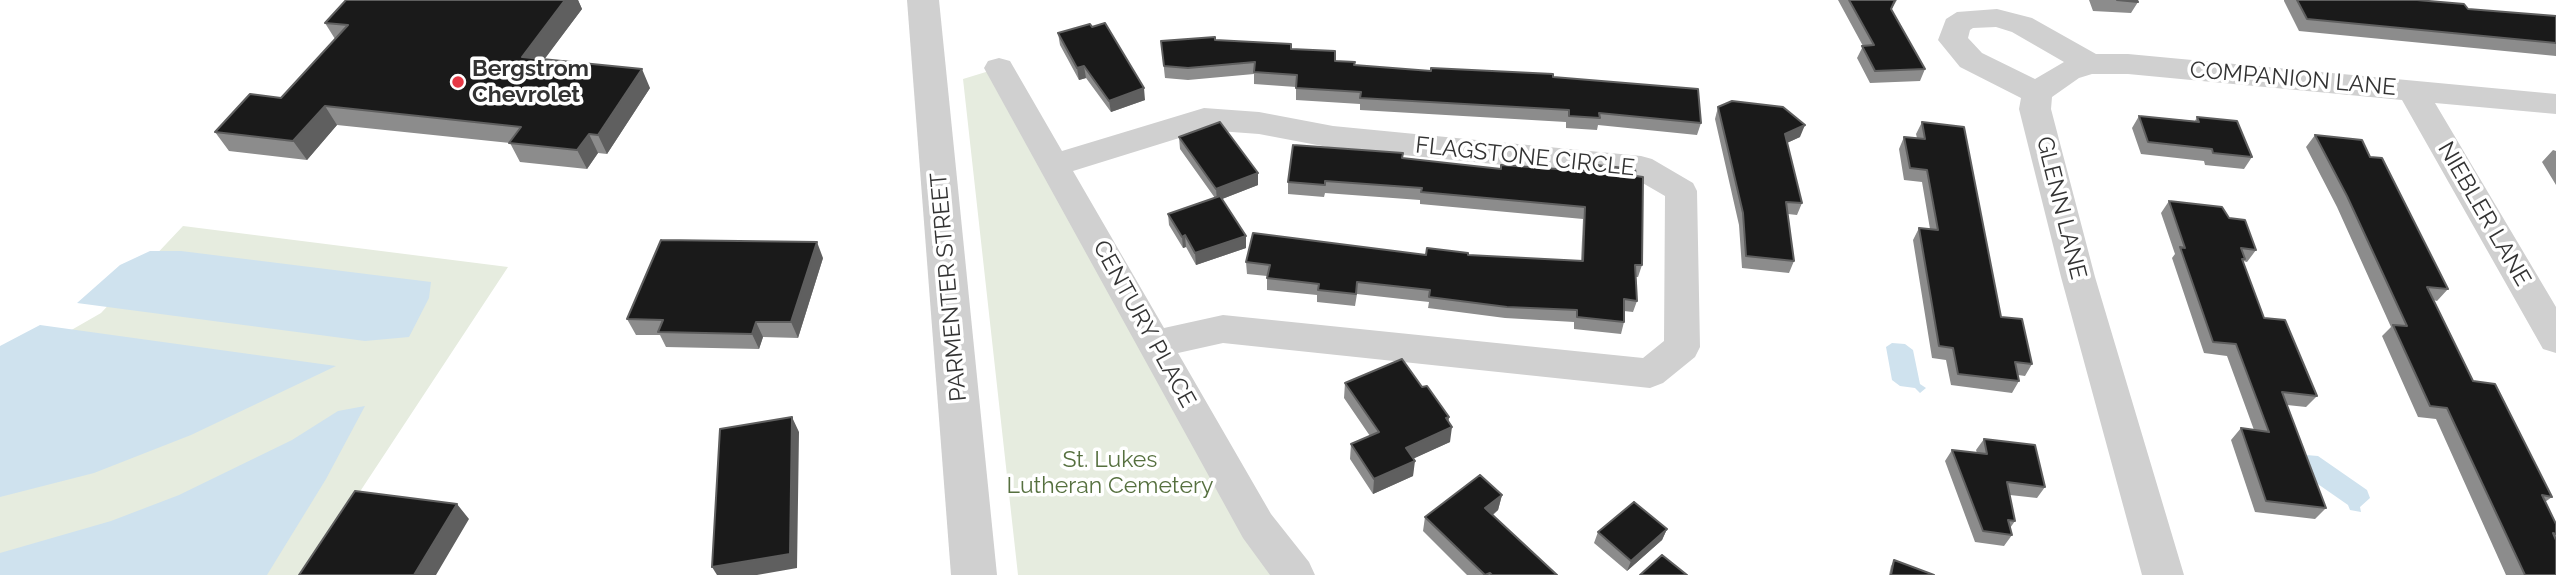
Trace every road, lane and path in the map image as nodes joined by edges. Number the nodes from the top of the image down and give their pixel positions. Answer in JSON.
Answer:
{"nodes":[{"id":1,"x":923,"y":0,"type":"edge"},
{"id":2,"x":2090,"y":64,"type":"junction"},
{"id":3,"x":999,"y":68,"type":"dead end"},
{"id":4,"x":2412,"y":90,"type":"junction"},
{"id":5,"x":2037,"y":93,"type":"junction"},
{"id":6,"x":2556,"y":104,"type":"edge"},
{"id":7,"x":1055,"y":165,"type":"junction"},
{"id":8,"x":2556,"y":339,"type":"edge"},
{"id":9,"x":1155,"y":344,"type":"junction"},
{"id":10,"x":974,"y":575,"type":"edge"},
{"id":11,"x":1294,"y":575,"type":"edge"},
{"id":12,"x":2163,"y":575,"type":"edge"}],
"edges":[{"from":1,"to":10,"type":"street","name":"PARMENTER STREET"},
{"from":2,"to":4,"type":"street","name":"COMPANION LANE"},
{"from":2,"to":5,"type":"street","name":"COMPANION LANE"},
{"from":2,"to":5,"type":"street"},
{"from":3,"to":7,"type":"street","name":"CENTURY PLACE"},
{"from":4,"to":6,"type":"street","name":"COMPANION LANE"},
{"from":4,"to":8,"type":"street","name":"NIEBLER LANE"},
{"from":5,"to":12,"type":"street","name":"GLENN LANE"},
{"from":7,"to":9,"type":"street","name":"CENTURY PLACE"},
{"from":7,"to":9,"type":"street","name":"FLAGSTONE CIRCLE"},
{"from":9,"to":11,"type":"street","name":"CENTURY PLACE"}]}
